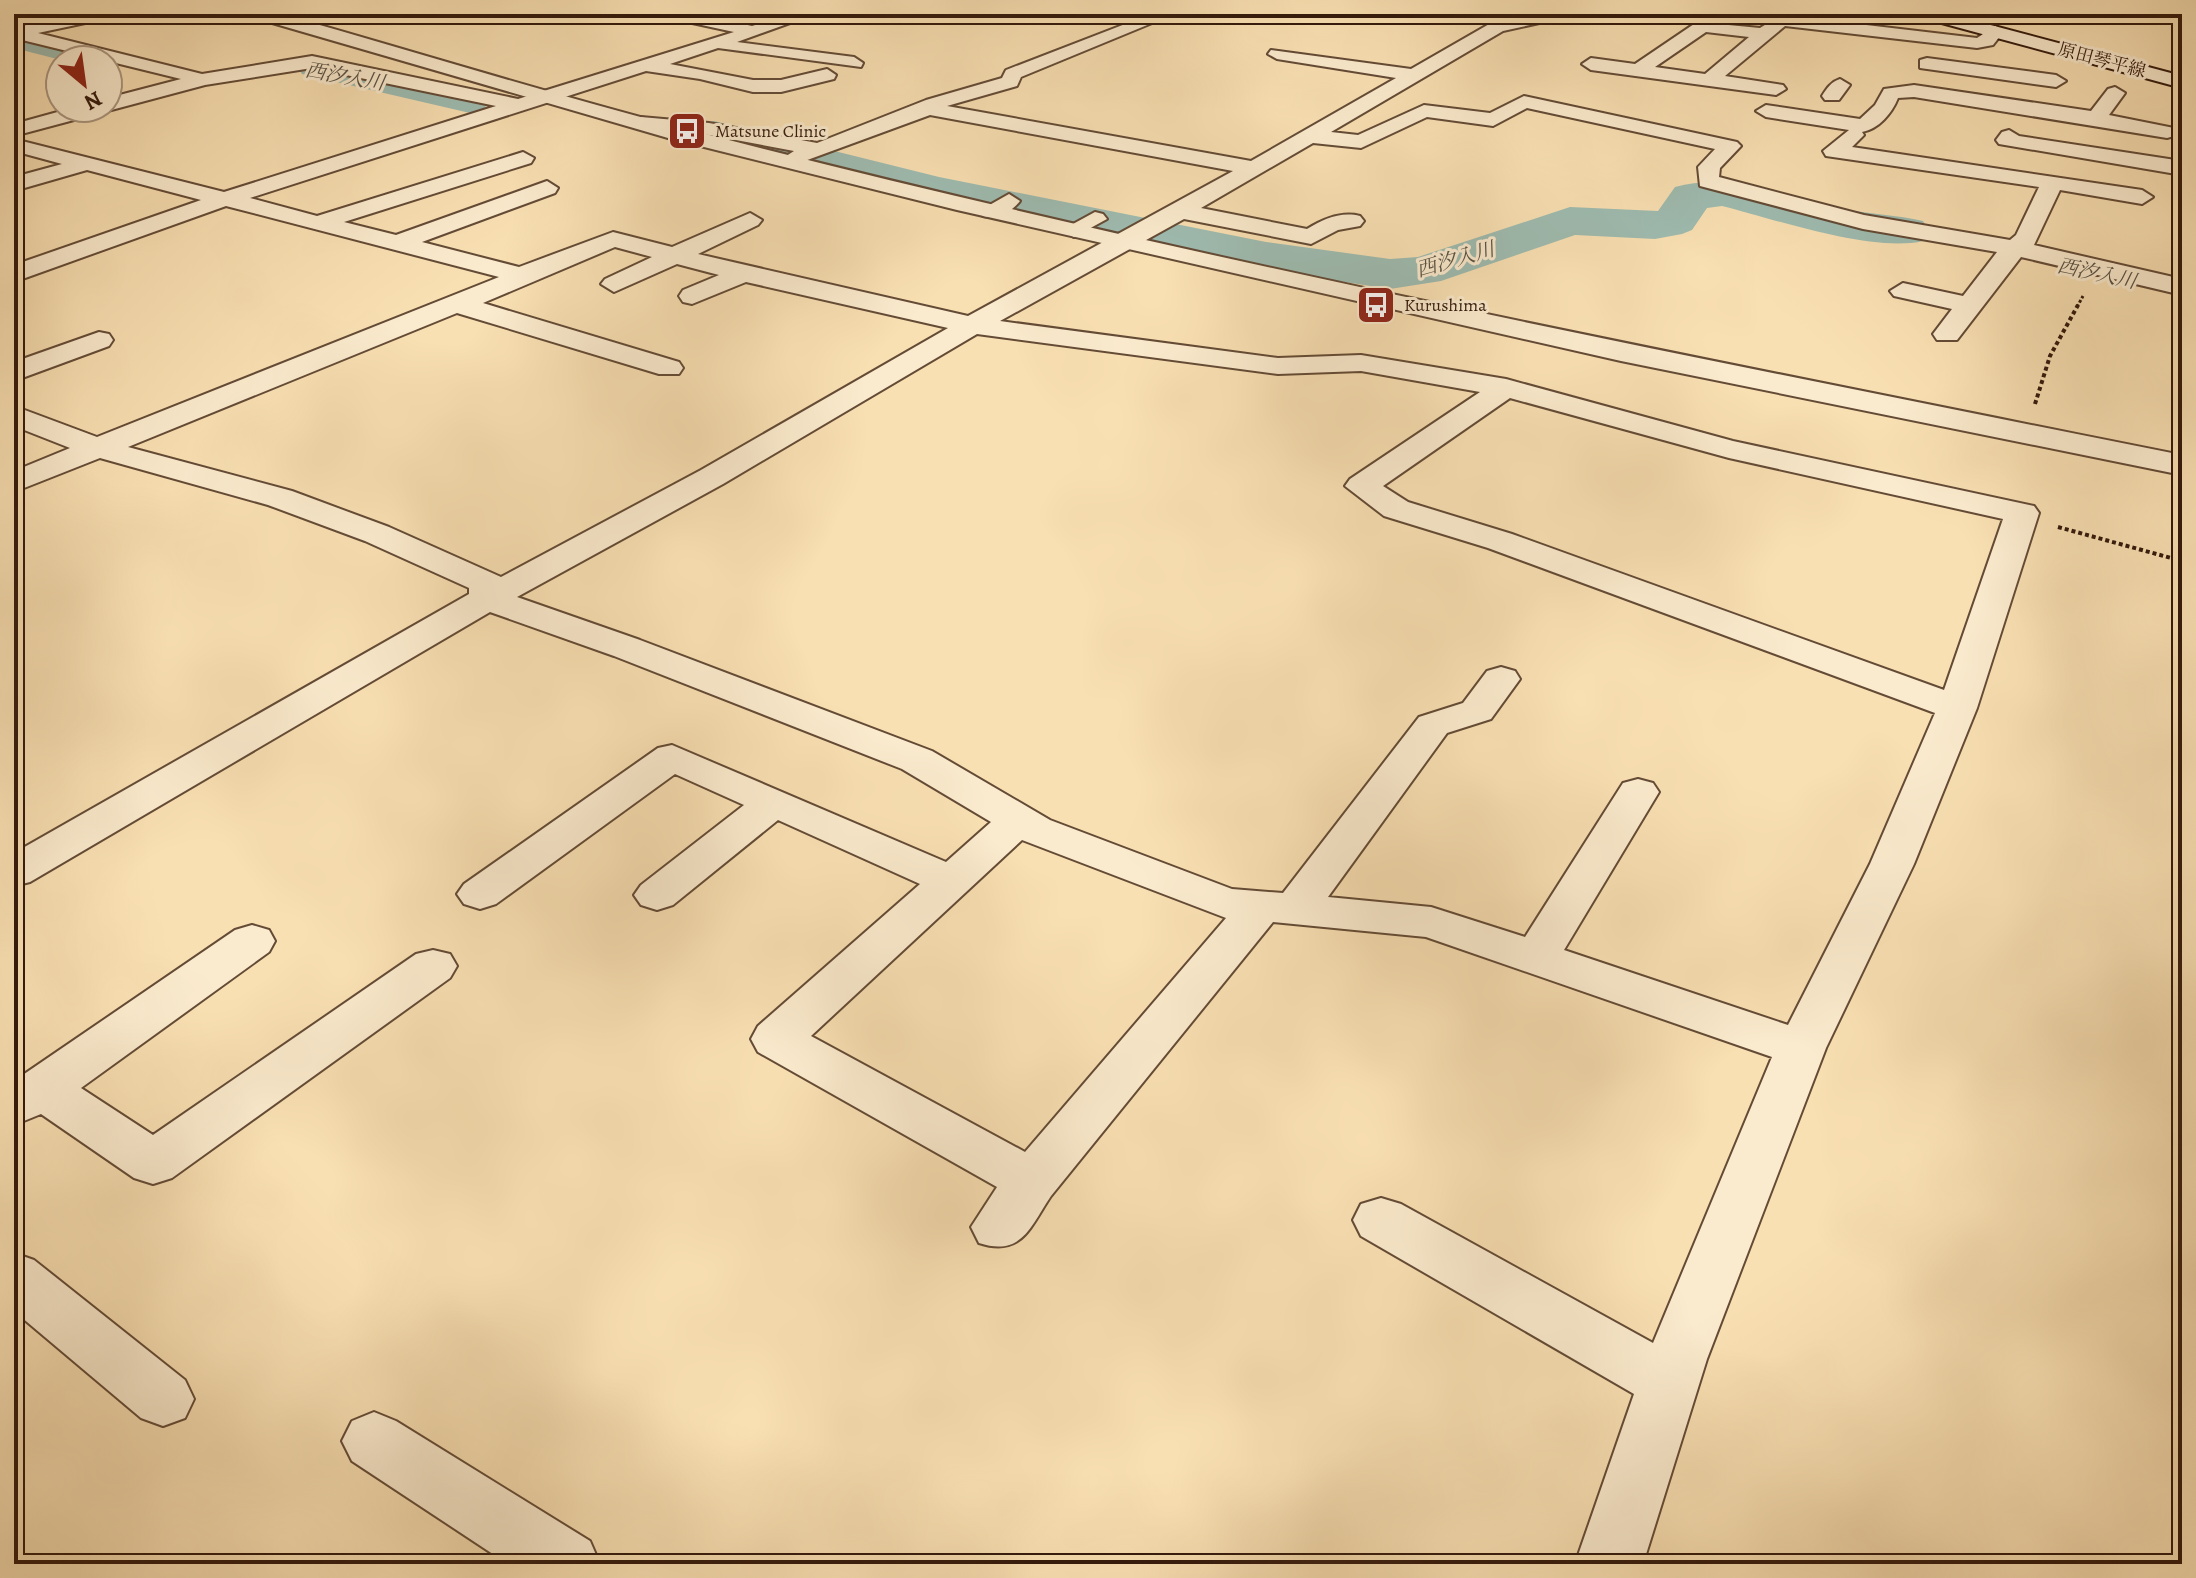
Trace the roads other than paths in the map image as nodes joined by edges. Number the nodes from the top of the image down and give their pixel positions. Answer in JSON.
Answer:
{"nodes":[{"id":1,"x":103,"y":14,"type":"edge"},
{"id":2,"x":261,"y":14,"type":"edge"},
{"id":3,"x":675,"y":14,"type":"edge"},
{"id":4,"x":807,"y":14,"type":"edge"},
{"id":5,"x":1166,"y":14,"type":"edge"},
{"id":6,"x":1556,"y":14,"type":"edge"},
{"id":7,"x":1929,"y":14,"type":"edge"},
{"id":8,"x":751,"y":30,"type":"junction"},
{"id":9,"x":1995,"y":31,"type":"junction"},
{"id":10,"x":15,"y":33,"type":"edge"},
{"id":11,"x":1764,"y":34,"type":"junction"},
{"id":12,"x":704,"y":44,"type":"junction"},
{"id":13,"x":2069,"y":51,"type":"junction"},
{"id":14,"x":1277,"y":54,"type":"dead end"},
{"id":15,"x":854,"y":63,"type":"dead end"},
{"id":16,"x":1591,"y":64,"type":"dead end"},
{"id":17,"x":638,"y":66,"type":"junction"},
{"id":18,"x":1640,"y":69,"type":"junction"},
{"id":19,"x":827,"y":75,"type":"dead end"},
{"id":20,"x":1414,"y":75,"type":"junction"},
{"id":21,"x":2033,"y":78,"type":"junction"},
{"id":22,"x":204,"y":79,"type":"junction"},
{"id":23,"x":1710,"y":79,"type":"junction"},
{"id":24,"x":2004,"y":79,"type":"dead end"},
{"id":25,"x":2056,"y":81,"type":"dead end"},
{"id":26,"x":2182,"y":82,"type":"edge"},
{"id":27,"x":1880,"y":88,"type":"dead end"},
{"id":28,"x":549,"y":96,"type":"junction"},
{"id":29,"x":124,"y":100,"type":"edge"},
{"id":30,"x":1986,"y":103,"type":"junction"},
{"id":31,"x":521,"y":105,"type":"junction"},
{"id":32,"x":928,"y":109,"type":"junction"},
{"id":33,"x":1766,"y":111,"type":"junction"},
{"id":34,"x":44,"y":122,"type":"edge"},
{"id":35,"x":1864,"y":126,"type":"junction"},
{"id":36,"x":2175,"y":128,"type":"edge"},
{"id":37,"x":14,"y":130,"type":"edge"},
{"id":38,"x":1309,"y":136,"type":"junction"},
{"id":39,"x":2006,"y":140,"type":"dead end"},
{"id":40,"x":14,"y":145,"type":"edge"},
{"id":41,"x":1730,"y":146,"type":"junction"},
{"id":42,"x":385,"y":148,"type":"junction"},
{"id":43,"x":802,"y":155,"type":"junction"},
{"id":44,"x":418,"y":157,"type":"dead end"},
{"id":45,"x":523,"y":158,"type":"dead end"},
{"id":46,"x":83,"y":165,"type":"junction"},
{"id":47,"x":2172,"y":166,"type":"edge"},
{"id":48,"x":1254,"y":168,"type":"junction"},
{"id":49,"x":2052,"y":182,"type":"junction"},
{"id":50,"x":14,"y":184,"type":"edge"},
{"id":51,"x":547,"y":188,"type":"dead end"},
{"id":52,"x":2170,"y":193,"type":"dead end"},
{"id":53,"x":2142,"y":197,"type":"dead end"},
{"id":54,"x":228,"y":198,"type":"junction"},
{"id":55,"x":1180,"y":211,"type":"junction"},
{"id":56,"x":750,"y":220,"type":"dead end"},
{"id":57,"x":1352,"y":221,"type":"dead end"},
{"id":58,"x":318,"y":223,"type":"junction"},
{"id":59,"x":1137,"y":235,"type":"junction"},
{"id":60,"x":395,"y":244,"type":"junction"},
{"id":61,"x":679,"y":256,"type":"junction"},
{"id":62,"x":2008,"y":256,"type":"junction"},
{"id":63,"x":1926,"y":257,"type":"dead end"},
{"id":64,"x":14,"y":274,"type":"edge"},
{"id":65,"x":744,"y":274,"type":"junction"},
{"id":66,"x":521,"y":275,"type":"junction"},
{"id":67,"x":614,"y":284,"type":"dead end"},
{"id":68,"x":2182,"y":287,"type":"edge"},
{"id":69,"x":1903,"y":291,"type":"dead end"},
{"id":70,"x":692,"y":296,"type":"dead end"},
{"id":71,"x":457,"y":304,"type":"junction"},
{"id":72,"x":1970,"y":305,"type":"junction"},
{"id":73,"x":972,"y":325,"type":"junction"},
{"id":74,"x":1947,"y":334,"type":"dead end"},
{"id":75,"x":99,"y":340,"type":"dead end"},
{"id":76,"x":669,"y":368,"type":"dead end"},
{"id":77,"x":14,"y":372,"type":"edge"},
{"id":78,"x":1506,"y":388,"type":"junction"},
{"id":79,"x":14,"y":415,"type":"edge"},
{"id":80,"x":97,"y":448,"type":"junction"},
{"id":81,"x":2182,"y":465,"type":"edge"},
{"id":82,"x":14,"y":482,"type":"edge"},
{"id":83,"x":487,"y":599,"type":"junction"},
{"id":84,"x":1501,"y":679,"type":"dead end"},
{"id":85,"x":1957,"y":708,"type":"junction"},
{"id":86,"x":1638,"y":792,"type":"dead end"},
{"id":87,"x":774,"y":802,"type":"junction"},
{"id":88,"x":1019,"y":820,"type":"junction"},
{"id":89,"x":14,"y":872,"type":"edge"},
{"id":90,"x":951,"y":881,"type":"junction"},
{"id":91,"x":480,"y":894,"type":"dead end"},
{"id":92,"x":657,"y":895,"type":"dead end"},
{"id":93,"x":1278,"y":908,"type":"junction"},
{"id":94,"x":252,"y":941,"type":"dead end"},
{"id":95,"x":1536,"y":958,"type":"junction"},
{"id":96,"x":433,"y":966,"type":"dead end"},
{"id":97,"x":1801,"y":1048,"type":"junction"},
{"id":98,"x":28,"y":1097,"type":"edge"},
{"id":99,"x":1032,"y":1181,"type":"junction"},
{"id":100,"x":1381,"y":1220,"type":"dead end"},
{"id":101,"x":999,"y":1227,"type":"dead end"},
{"id":102,"x":14,"y":1277,"type":"edge"},
{"id":103,"x":1669,"y":1383,"type":"junction"},
{"id":104,"x":163,"y":1399,"type":"dead end"},
{"id":105,"x":374,"y":1441,"type":"dead end"},
{"id":106,"x":566,"y":1564,"type":"edge"},
{"id":107,"x":1609,"y":1564,"type":"edge"}],
"edges":[{"from":1,"to":10,"type":"street"},
{"from":2,"to":28,"type":"street"},
{"from":3,"to":8,"type":"street"},
{"from":4,"to":8,"type":"street"},
{"from":5,"to":32,"type":"street"},
{"from":6,"to":20,"type":"street"},
{"from":7,"to":9,"type":"street","name":"原田琴平線"},
{"from":8,"to":12,"type":"street"},
{"from":9,"to":11,"type":"street"},
{"from":9,"to":13,"type":"street","name":"原田琴平線"},
{"from":10,"to":22,"type":"street"},
{"from":11,"to":18,"type":"street"},
{"from":11,"to":23,"type":"street"},
{"from":12,"to":15,"type":"street"},
{"from":12,"to":17,"type":"street"},
{"from":13,"to":21,"type":"street"},
{"from":13,"to":26,"type":"street","name":"原田琴平線"},
{"from":14,"to":20,"type":"street"},
{"from":16,"to":18,"type":"street"},
{"from":17,"to":19,"type":"street"},
{"from":17,"to":28,"type":"street"},
{"from":18,"to":23,"type":"street"},
{"from":20,"to":38,"type":"street"},
{"from":21,"to":25,"type":"street"},
{"from":21,"to":27,"type":"street"},
{"from":22,"to":29,"type":"street"},
{"from":22,"to":31,"type":"street"},
{"from":23,"to":33,"type":"street"},
{"from":24,"to":30,"type":"street"},
{"from":28,"to":31,"type":"street"},
{"from":28,"to":43,"type":"street"},
{"from":30,"to":35,"type":"street"},
{"from":30,"to":36,"type":"street"},
{"from":31,"to":42,"type":"street"},
{"from":32,"to":43,"type":"street"},
{"from":32,"to":48,"type":"street"},
{"from":33,"to":35,"type":"street"},
{"from":33,"to":41,"type":"street"},
{"from":34,"to":37,"type":"street"},
{"from":35,"to":49,"type":"street"},
{"from":38,"to":41,"type":"street"},
{"from":38,"to":48,"type":"street"},
{"from":39,"to":47,"type":"street"},
{"from":40,"to":46,"type":"street"},
{"from":41,"to":62,"type":"street"},
{"from":42,"to":44,"type":"street"},
{"from":42,"to":54,"type":"street"},
{"from":43,"to":59,"type":"street"},
{"from":45,"to":58,"type":"street"},
{"from":46,"to":50,"type":"street"},
{"from":46,"to":54,"type":"street"},
{"from":47,"to":52,"type":"street"},
{"from":48,"to":55,"type":"street"},
{"from":49,"to":53,"type":"street"},
{"from":49,"to":62,"type":"street"},
{"from":51,"to":60,"type":"street"},
{"from":54,"to":58,"type":"street"},
{"from":54,"to":64,"type":"street"},
{"from":55,"to":57,"type":"street"},
{"from":55,"to":59,"type":"street"},
{"from":56,"to":61,"type":"street"},
{"from":58,"to":60,"type":"street"},
{"from":59,"to":73,"type":"street"},
{"from":59,"to":81,"type":"street"},
{"from":60,"to":66,"type":"street"},
{"from":61,"to":65,"type":"street"},
{"from":61,"to":66,"type":"street"},
{"from":61,"to":67,"type":"street"},
{"from":62,"to":63,"type":"street"},
{"from":62,"to":68,"type":"street"},
{"from":62,"to":72,"type":"street"},
{"from":65,"to":70,"type":"street"},
{"from":65,"to":73,"type":"street"},
{"from":66,"to":71,"type":"street"},
{"from":69,"to":72,"type":"street"},
{"from":71,"to":76,"type":"street"},
{"from":71,"to":80,"type":"street"},
{"from":72,"to":74,"type":"street"},
{"from":73,"to":78,"type":"street"},
{"from":73,"to":83,"type":"street"},
{"from":75,"to":77,"type":"street"},
{"from":78,"to":85,"type":"street"},
{"from":78,"to":85,"type":"street"},
{"from":79,"to":80,"type":"street"},
{"from":80,"to":82,"type":"street"},
{"from":80,"to":83,"type":"street"},
{"from":83,"to":88,"type":"street"},
{"from":83,"to":89,"type":"street"},
{"from":84,"to":93,"type":"street"},
{"from":85,"to":97,"type":"street"},
{"from":86,"to":95,"type":"street"},
{"from":87,"to":90,"type":"street"},
{"from":87,"to":91,"type":"street"},
{"from":87,"to":92,"type":"street"},
{"from":88,"to":90,"type":"street"},
{"from":88,"to":93,"type":"street"},
{"from":90,"to":99,"type":"street"},
{"from":93,"to":95,"type":"street"},
{"from":93,"to":99,"type":"street"},
{"from":94,"to":98,"type":"street"},
{"from":95,"to":97,"type":"street"},
{"from":96,"to":98,"type":"street"},
{"from":97,"to":103,"type":"street"},
{"from":99,"to":101,"type":"street"},
{"from":100,"to":103,"type":"street"},
{"from":102,"to":104,"type":"street"},
{"from":103,"to":107,"type":"street"},
{"from":105,"to":106,"type":"street"}]}
